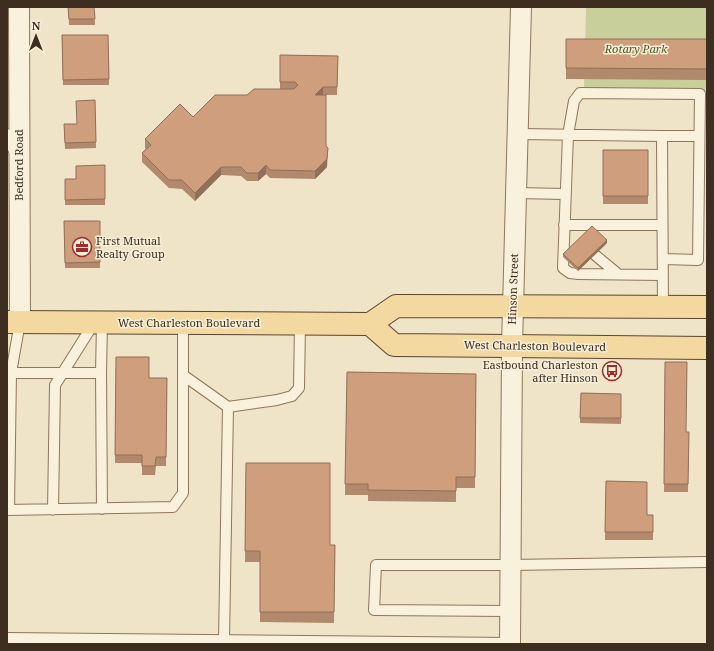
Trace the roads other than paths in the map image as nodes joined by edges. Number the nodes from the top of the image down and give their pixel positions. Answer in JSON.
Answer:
{"nodes":[{"id":1,"x":19,"y":7,"type":"edge"},
{"id":2,"x":521,"y":7,"type":"edge"},
{"id":3,"x":13,"y":44,"type":"edge"},
{"id":4,"x":7,"y":134,"type":"edge"},
{"id":5,"x":518,"y":134,"type":"junction"},
{"id":6,"x":568,"y":135,"type":"junction"},
{"id":7,"x":662,"y":136,"type":"junction"},
{"id":8,"x":699,"y":136,"type":"junction"},
{"id":9,"x":19,"y":163,"type":"junction"},
{"id":10,"x":516,"y":193,"type":"junction"},
{"id":11,"x":565,"y":194,"type":"junction"},
{"id":12,"x":564,"y":225,"type":"junction"},
{"id":13,"x":662,"y":225,"type":"junction"},
{"id":14,"x":595,"y":255,"type":"edge"},
{"id":15,"x":662,"y":260,"type":"junction"},
{"id":16,"x":618,"y":274,"type":"junction"},
{"id":17,"x":662,"y":275,"type":"junction"},
{"id":18,"x":513,"y":306,"type":"junction"},
{"id":19,"x":662,"y":307,"type":"junction"},
{"id":20,"x":707,"y":307,"type":"edge"},
{"id":21,"x":14,"y":322,"type":"edge"},
{"id":22,"x":98,"y":323,"type":"junction"},
{"id":23,"x":183,"y":323,"type":"junction"},
{"id":24,"x":300,"y":324,"type":"junction"},
{"id":25,"x":370,"y":324,"type":"junction"},
{"id":26,"x":707,"y":337,"type":"edge"},
{"id":27,"x":512,"y":346,"type":"junction"},
{"id":28,"x":677,"y":348,"type":"junction"},
{"id":29,"x":707,"y":348,"type":"edge"},
{"id":30,"x":101,"y":372,"type":"junction"},
{"id":31,"x":9,"y":373,"type":"edge"},
{"id":32,"x":62,"y":373,"type":"junction"},
{"id":33,"x":183,"y":375,"type":"junction"},
{"id":34,"x":228,"y":407,"type":"junction"},
{"id":35,"x":102,"y":509,"type":"junction"},
{"id":36,"x":8,"y":510,"type":"edge"},
{"id":37,"x":53,"y":510,"type":"junction"},
{"id":38,"x":707,"y":562,"type":"edge"},
{"id":39,"x":510,"y":565,"type":"junction"},
{"id":40,"x":510,"y":611,"type":"junction"},
{"id":41,"x":7,"y":638,"type":"edge"},
{"id":42,"x":224,"y":640,"type":"junction"},
{"id":43,"x":244,"y":642,"type":"edge"},
{"id":44,"x":305,"y":642,"type":"edge"},
{"id":45,"x":510,"y":644,"type":"edge"}],
"edges":[{"from":1,"to":3,"type":"street","name":"Bedford Road"},
{"from":2,"to":5,"type":"street","name":"Hinson Street"},
{"from":3,"to":9,"type":"street","name":"Bedford Road"},
{"from":4,"to":9,"type":"lane"},
{"from":5,"to":6,"type":"lane"},
{"from":5,"to":10,"type":"street","name":"Hinson Street"},
{"from":6,"to":7,"type":"lane"},
{"from":6,"to":8,"type":"lane"},
{"from":6,"to":11,"type":"lane"},
{"from":7,"to":8,"type":"lane"},
{"from":7,"to":13,"type":"lane"},
{"from":8,"to":15,"type":"lane"},
{"from":9,"to":21,"type":"street","name":"Bedford Road"},
{"from":10,"to":11,"type":"lane"},
{"from":10,"to":18,"type":"street","name":"Hinson Street"},
{"from":11,"to":12,"type":"lane"},
{"from":12,"to":13,"type":"lane"},
{"from":12,"to":16,"type":"lane"},
{"from":13,"to":15,"type":"lane"},
{"from":14,"to":16,"type":"lane"},
{"from":15,"to":17,"type":"lane"},
{"from":16,"to":17,"type":"lane"},
{"from":17,"to":19,"type":"lane"},
{"from":18,"to":19,"type":"main road"},
{"from":18,"to":25,"type":"main road"},
{"from":18,"to":27,"type":"street","name":"Hinson Street"},
{"from":19,"to":20,"type":"main road"},
{"from":21,"to":22,"type":"main road","name":"West Charleston Boulevard"},
{"from":21,"to":31,"type":"lane"},
{"from":22,"to":23,"type":"main road","name":"West Charleston Boulevard"},
{"from":22,"to":30,"type":"lane"},
{"from":22,"to":32,"type":"lane"},
{"from":23,"to":24,"type":"main road","name":"West Charleston Boulevard"},
{"from":23,"to":33,"type":"lane"},
{"from":24,"to":25,"type":"main road","name":"West Charleston Boulevard"},
{"from":24,"to":34,"type":"lane"},
{"from":25,"to":27,"type":"main road","name":"West Charleston Boulevard"},
{"from":26,"to":28,"type":"main road"},
{"from":27,"to":28,"type":"main road","name":"West Charleston Boulevard"},
{"from":27,"to":39,"type":"street","name":"Hinson Street"},
{"from":28,"to":29,"type":"main road","name":"West Charleston Boulevard"},
{"from":30,"to":32,"type":"lane"},
{"from":30,"to":35,"type":"lane"},
{"from":31,"to":32,"type":"lane"},
{"from":31,"to":36,"type":"lane"},
{"from":32,"to":37,"type":"lane"},
{"from":33,"to":34,"type":"lane"},
{"from":33,"to":35,"type":"lane"},
{"from":34,"to":42,"type":"lane"},
{"from":35,"to":37,"type":"lane"},
{"from":36,"to":37,"type":"lane"},
{"from":38,"to":39,"type":"lane"},
{"from":39,"to":40,"type":"street","name":"Hinson Street"},
{"from":39,"to":40,"type":"lane"},
{"from":40,"to":45,"type":"street","name":"Hinson Street"},
{"from":41,"to":42,"type":"lane"},
{"from":42,"to":43,"type":"lane"},
{"from":43,"to":44,"type":"lane"},
{"from":44,"to":45,"type":"lane"}]}
